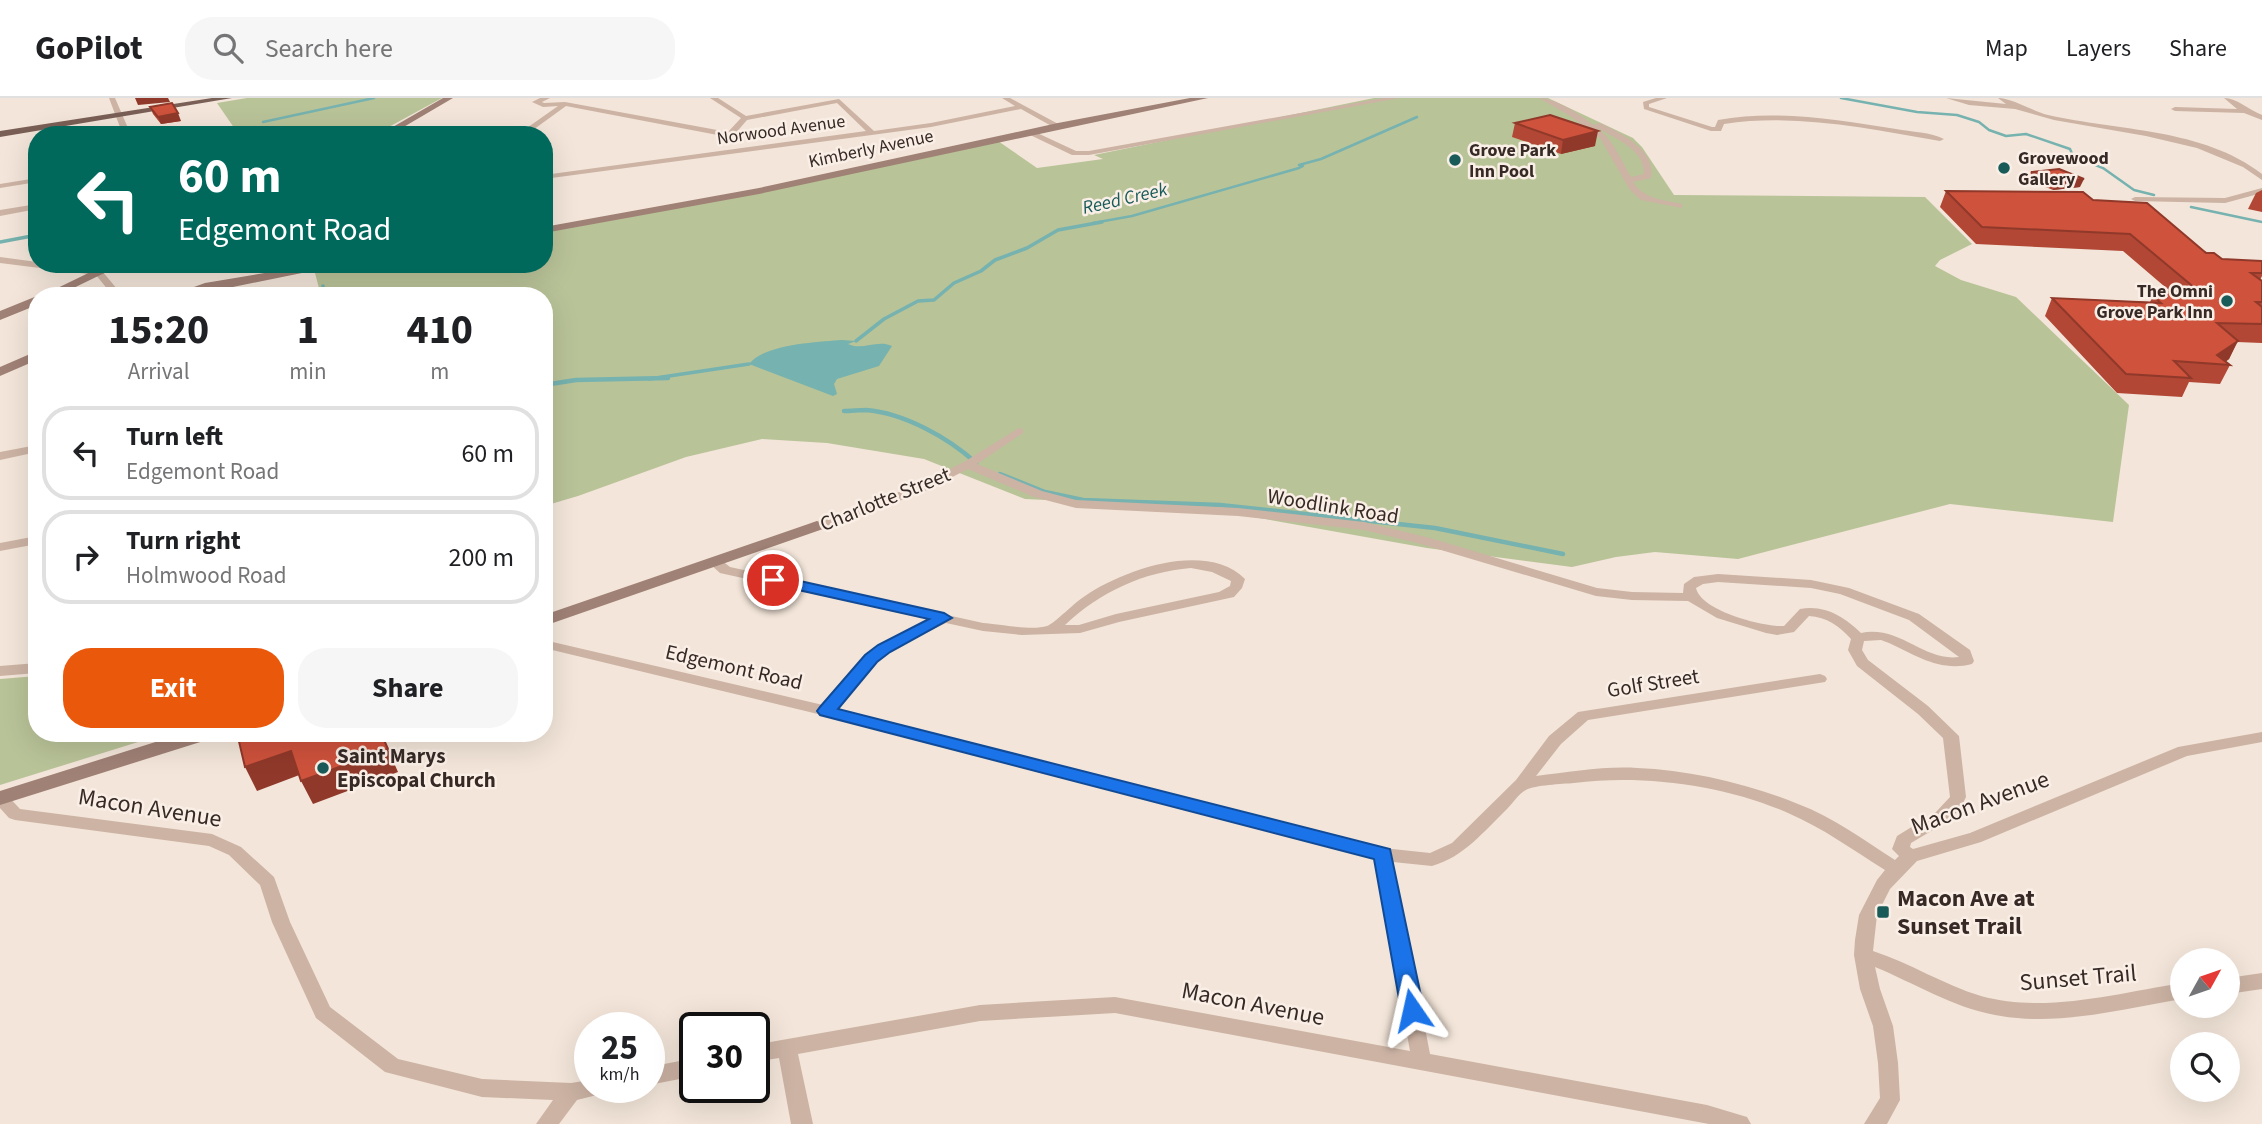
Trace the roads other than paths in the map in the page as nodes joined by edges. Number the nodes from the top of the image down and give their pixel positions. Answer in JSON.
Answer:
{"nodes":[{"id":1,"x":112,"y":98,"type":"edge"},
{"id":2,"x":221,"y":98,"type":"edge"},
{"id":3,"x":449,"y":98,"type":"edge"},
{"id":4,"x":547,"y":98,"type":"edge"},
{"id":5,"x":713,"y":98,"type":"edge"},
{"id":6,"x":1005,"y":98,"type":"edge"},
{"id":7,"x":1204,"y":98,"type":"edge"},
{"id":8,"x":1396,"y":98,"type":"edge"},
{"id":9,"x":1542,"y":98,"type":"edge"},
{"id":10,"x":1664,"y":98,"type":"edge"},
{"id":11,"x":1949,"y":98,"type":"edge"},
{"id":12,"x":2001,"y":98,"type":"edge"},
{"id":13,"x":2227,"y":98,"type":"edge"},
{"id":14,"x":565,"y":101,"type":"edge"},
{"id":15,"x":793,"y":103,"type":"dead end"},
{"id":16,"x":802,"y":107,"type":"junction"},
{"id":17,"x":1021,"y":107,"type":"junction"},
{"id":18,"x":2018,"y":107,"type":"junction"},
{"id":19,"x":2175,"y":109,"type":"dead end"},
{"id":20,"x":2245,"y":111,"type":"junction"},
{"id":21,"x":119,"y":114,"type":"junction"},
{"id":22,"x":1576,"y":117,"type":"junction"},
{"id":23,"x":746,"y":118,"type":"junction"},
{"id":24,"x":2262,"y":118,"type":"edge"},
{"id":25,"x":48,"y":126,"type":"edge"},
{"id":26,"x":124,"y":126,"type":"edge"},
{"id":27,"x":399,"y":126,"type":"edge"},
{"id":28,"x":533,"y":126,"type":"edge"},
{"id":29,"x":1058,"y":126,"type":"junction"},
{"id":30,"x":28,"y":129,"type":"edge"},
{"id":31,"x":872,"y":133,"type":"junction"},
{"id":32,"x":1030,"y":133,"type":"junction"},
{"id":33,"x":0,"y":134,"type":"edge"},
{"id":34,"x":730,"y":135,"type":"junction"},
{"id":35,"x":1940,"y":139,"type":"dead end"},
{"id":36,"x":743,"y":151,"type":"junction"},
{"id":37,"x":553,"y":176,"type":"edge"},
{"id":38,"x":2262,"y":178,"type":"edge"},
{"id":39,"x":1629,"y":180,"type":"junction"},
{"id":40,"x":28,"y":181,"type":"edge"},
{"id":41,"x":0,"y":186,"type":"edge"},
{"id":42,"x":2262,"y":190,"type":"edge"},
{"id":43,"x":2135,"y":199,"type":"edge"},
{"id":44,"x":1679,"y":206,"type":"dead end"},
{"id":45,"x":28,"y":208,"type":"edge"},
{"id":46,"x":0,"y":213,"type":"edge"},
{"id":47,"x":553,"y":228,"type":"edge"},
{"id":48,"x":0,"y":260,"type":"edge"},
{"id":49,"x":28,"y":264,"type":"edge"},
{"id":50,"x":99,"y":273,"type":"joint"},
{"id":51,"x":287,"y":273,"type":"edge"},
{"id":52,"x":67,"y":287,"type":"edge"},
{"id":53,"x":111,"y":287,"type":"edge"},
{"id":54,"x":205,"y":287,"type":"edge"},
{"id":55,"x":28,"y":304,"type":"edge"},
{"id":56,"x":0,"y":316,"type":"edge"},
{"id":57,"x":28,"y":359,"type":"edge"},
{"id":58,"x":0,"y":372,"type":"edge"},
{"id":59,"x":1019,"y":431,"type":"dead end"},
{"id":60,"x":28,"y":450,"type":"edge"},
{"id":61,"x":0,"y":456,"type":"edge"},
{"id":62,"x":968,"y":465,"type":"junction"},
{"id":63,"x":817,"y":526,"type":"joint"},
{"id":64,"x":28,"y":542,"type":"edge"},
{"id":65,"x":0,"y":547,"type":"edge"},
{"id":66,"x":716,"y":563,"type":"junction"},
{"id":67,"x":1692,"y":597,"type":"junction"},
{"id":68,"x":553,"y":618,"type":"edge"},
{"id":69,"x":944,"y":618,"type":"junction"},
{"id":70,"x":1052,"y":630,"type":"junction"},
{"id":71,"x":1858,"y":638,"type":"junction"},
{"id":72,"x":553,"y":646,"type":"edge"},
{"id":73,"x":28,"y":669,"type":"edge"},
{"id":74,"x":0,"y":671,"type":"edge"},
{"id":75,"x":1820,"y":679,"type":"dead end"},
{"id":76,"x":826,"y":711,"type":"junction"},
{"id":77,"x":2262,"y":737,"type":"edge"},
{"id":78,"x":177,"y":742,"type":"edge"},
{"id":79,"x":1522,"y":784,"type":"junction"},
{"id":80,"x":0,"y":798,"type":"edge"},
{"id":81,"x":1383,"y":854,"type":"junction"},
{"id":82,"x":1911,"y":856,"type":"junction"},
{"id":83,"x":1896,"y":869,"type":"junction"},
{"id":84,"x":1863,"y":955,"type":"junction"},
{"id":85,"x":2262,"y":981,"type":"edge"},
{"id":86,"x":2240,"y":984,"type":"edge"},
{"id":87,"x":2170,"y":993,"type":"edge"},
{"id":88,"x":787,"y":1048,"type":"junction"},
{"id":89,"x":770,"y":1052,"type":"edge"},
{"id":90,"x":1422,"y":1063,"type":"junction"},
{"id":91,"x":574,"y":1092,"type":"edge"},
{"id":92,"x":571,"y":1093,"type":"junction"},
{"id":93,"x":547,"y":1124,"type":"edge"},
{"id":94,"x":802,"y":1124,"type":"edge"},
{"id":95,"x":1740,"y":1124,"type":"edge"},
{"id":96,"x":1875,"y":1124,"type":"edge"}],
"edges":[{"from":1,"to":21,"type":"street"},
{"from":2,"to":21,"type":"main road"},
{"from":3,"to":27,"type":"street"},
{"from":4,"to":14,"type":"street"},
{"from":5,"to":23,"type":"street"},
{"from":6,"to":17,"type":"street"},
{"from":7,"to":29,"type":"street","name":"Kimberly Avenue"},
{"from":8,"to":32,"type":"street"},
{"from":9,"to":22,"type":"street"},
{"from":10,"to":35,"type":"street"},
{"from":11,"to":18,"type":"street"},
{"from":12,"to":18,"type":"street"},
{"from":13,"to":20,"type":"street"},
{"from":14,"to":28,"type":"street"},
{"from":14,"to":34,"type":"street"},
{"from":15,"to":16,"type":"street"},
{"from":16,"to":23,"type":"street"},
{"from":16,"to":31,"type":"street"},
{"from":17,"to":29,"type":"street"},
{"from":17,"to":31,"type":"street","name":"Norwood Avenue"},
{"from":18,"to":38,"type":"street"},
{"from":19,"to":20,"type":"street"},
{"from":20,"to":24,"type":"street"},
{"from":21,"to":25,"type":"main road"},
{"from":21,"to":26,"type":"street"},
{"from":22,"to":39,"type":"street"},
{"from":22,"to":39,"type":"street"},
{"from":23,"to":34,"type":"street"},
{"from":29,"to":32,"type":"street","name":"Kimberly Avenue"},
{"from":30,"to":33,"type":"main road"},
{"from":31,"to":36,"type":"street","name":"Norwood Avenue"},
{"from":32,"to":47,"type":"street","name":"Kimberly Avenue"},
{"from":34,"to":36,"type":"street"},
{"from":36,"to":37,"type":"street","name":"Norwood Avenue"},
{"from":39,"to":44,"type":"street"},
{"from":40,"to":41,"type":"street"},
{"from":42,"to":43,"type":"street"},
{"from":45,"to":46,"type":"street"},
{"from":48,"to":49,"type":"street"},
{"from":50,"to":52,"type":"street"},
{"from":50,"to":53,"type":"street"},
{"from":51,"to":54,"type":"street"},
{"from":55,"to":56,"type":"street"},
{"from":57,"to":58,"type":"street"},
{"from":59,"to":62,"type":"street","name":"Charlotte Street"},
{"from":60,"to":61,"type":"street"},
{"from":62,"to":63,"type":"street","name":"Charlotte Street"},
{"from":62,"to":67,"type":"street","name":"Woodlink Road"},
{"from":63,"to":66,"type":"street","name":"Charlotte Street"},
{"from":64,"to":65,"type":"street"},
{"from":66,"to":68,"type":"street","name":"Charlotte Street"},
{"from":66,"to":69,"type":"street"},
{"from":67,"to":71,"type":"street"},
{"from":67,"to":71,"type":"street"},
{"from":69,"to":70,"type":"street"},
{"from":69,"to":76,"type":"street"},
{"from":70,"to":70,"type":"street"},
{"from":71,"to":82,"type":"street"},
{"from":72,"to":76,"type":"street","name":"Edgemont Road"},
{"from":73,"to":74,"type":"street"},
{"from":75,"to":79,"type":"street","name":"Golf Street"},
{"from":76,"to":81,"type":"street","name":"Edgemont Road"},
{"from":77,"to":82,"type":"street","name":"Macon Avenue"},
{"from":78,"to":80,"type":"street"},
{"from":79,"to":81,"type":"street","name":"Edgemont Road"},
{"from":79,"to":83,"type":"street"},
{"from":80,"to":92,"type":"street","name":"Macon Avenue"},
{"from":81,"to":90,"type":"street"},
{"from":82,"to":83,"type":"street","name":"Macon Avenue"},
{"from":83,"to":84,"type":"street","name":"Macon Avenue"},
{"from":84,"to":87,"type":"street","name":"Sunset Trail"},
{"from":84,"to":96,"type":"street","name":"Macon Avenue"},
{"from":85,"to":86,"type":"street"},
{"from":88,"to":89,"type":"street","name":"Macon Avenue"},
{"from":88,"to":90,"type":"street","name":"Macon Avenue"},
{"from":88,"to":94,"type":"street"},
{"from":90,"to":95,"type":"street","name":"Macon Avenue"},
{"from":91,"to":92,"type":"street","name":"Macon Avenue"},
{"from":92,"to":93,"type":"street"}]}
